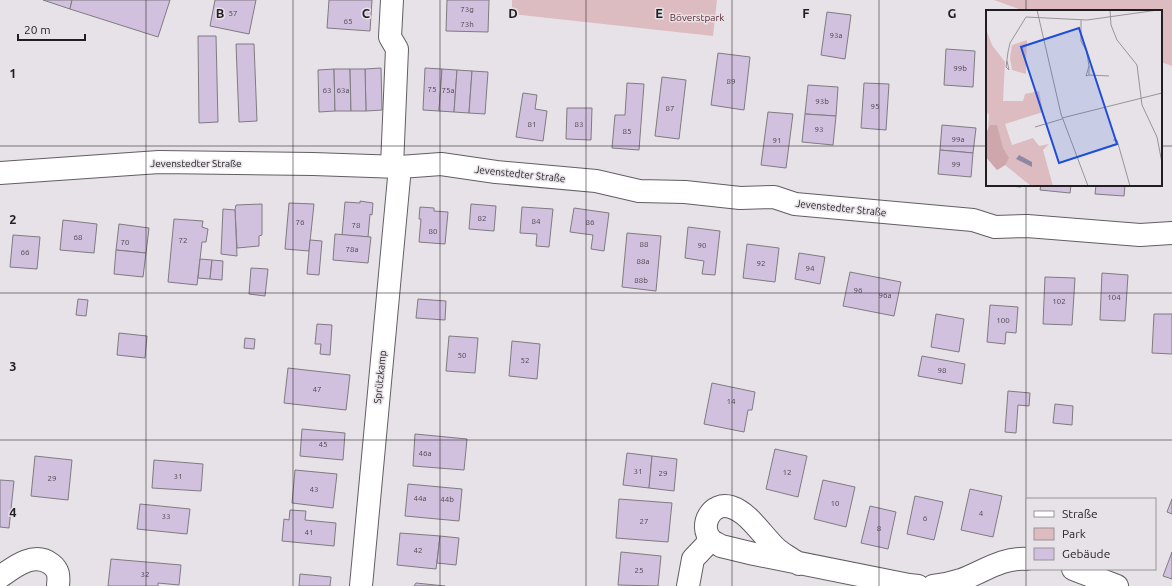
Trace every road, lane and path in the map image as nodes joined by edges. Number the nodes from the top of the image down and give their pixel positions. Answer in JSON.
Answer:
{"nodes":[{"id":1,"x":392,"y":0,"type":"edge"},
{"id":2,"x":396,"y":167,"type":"junction"},
{"id":3,"x":0,"y":173,"type":"edge"},
{"id":4,"x":1172,"y":232,"type":"edge"},
{"id":5,"x":711,"y":540,"type":"junction"},
{"id":6,"x":1026,"y":559,"type":"edge"},
{"id":7,"x":798,"y":564,"type":"junction"},
{"id":8,"x":1075,"y":570,"type":"edge"},
{"id":9,"x":0,"y":577,"type":"edge"},
{"id":10,"x":58,"y":586,"type":"edge"},
{"id":11,"x":361,"y":586,"type":"edge"},
{"id":12,"x":688,"y":586,"type":"edge"},
{"id":13,"x":918,"y":586,"type":"edge"},
{"id":14,"x":933,"y":586,"type":"edge"},
{"id":15,"x":1117,"y":586,"type":"edge"}],
"edges":[{"from":1,"to":2,"type":"street"},
{"from":2,"to":3,"type":"street","name":"Jevenstedter Straße"},
{"from":2,"to":4,"type":"street","name":"Jevenstedter Straße"},
{"from":2,"to":11,"type":"street","name":"Sprützkamp"},
{"from":5,"to":7,"type":"street"},
{"from":5,"to":7,"type":"street"},
{"from":5,"to":12,"type":"street"},
{"from":6,"to":14,"type":"street"},
{"from":7,"to":13,"type":"street"},
{"from":8,"to":15,"type":"street"},
{"from":9,"to":10,"type":"street"}]}
